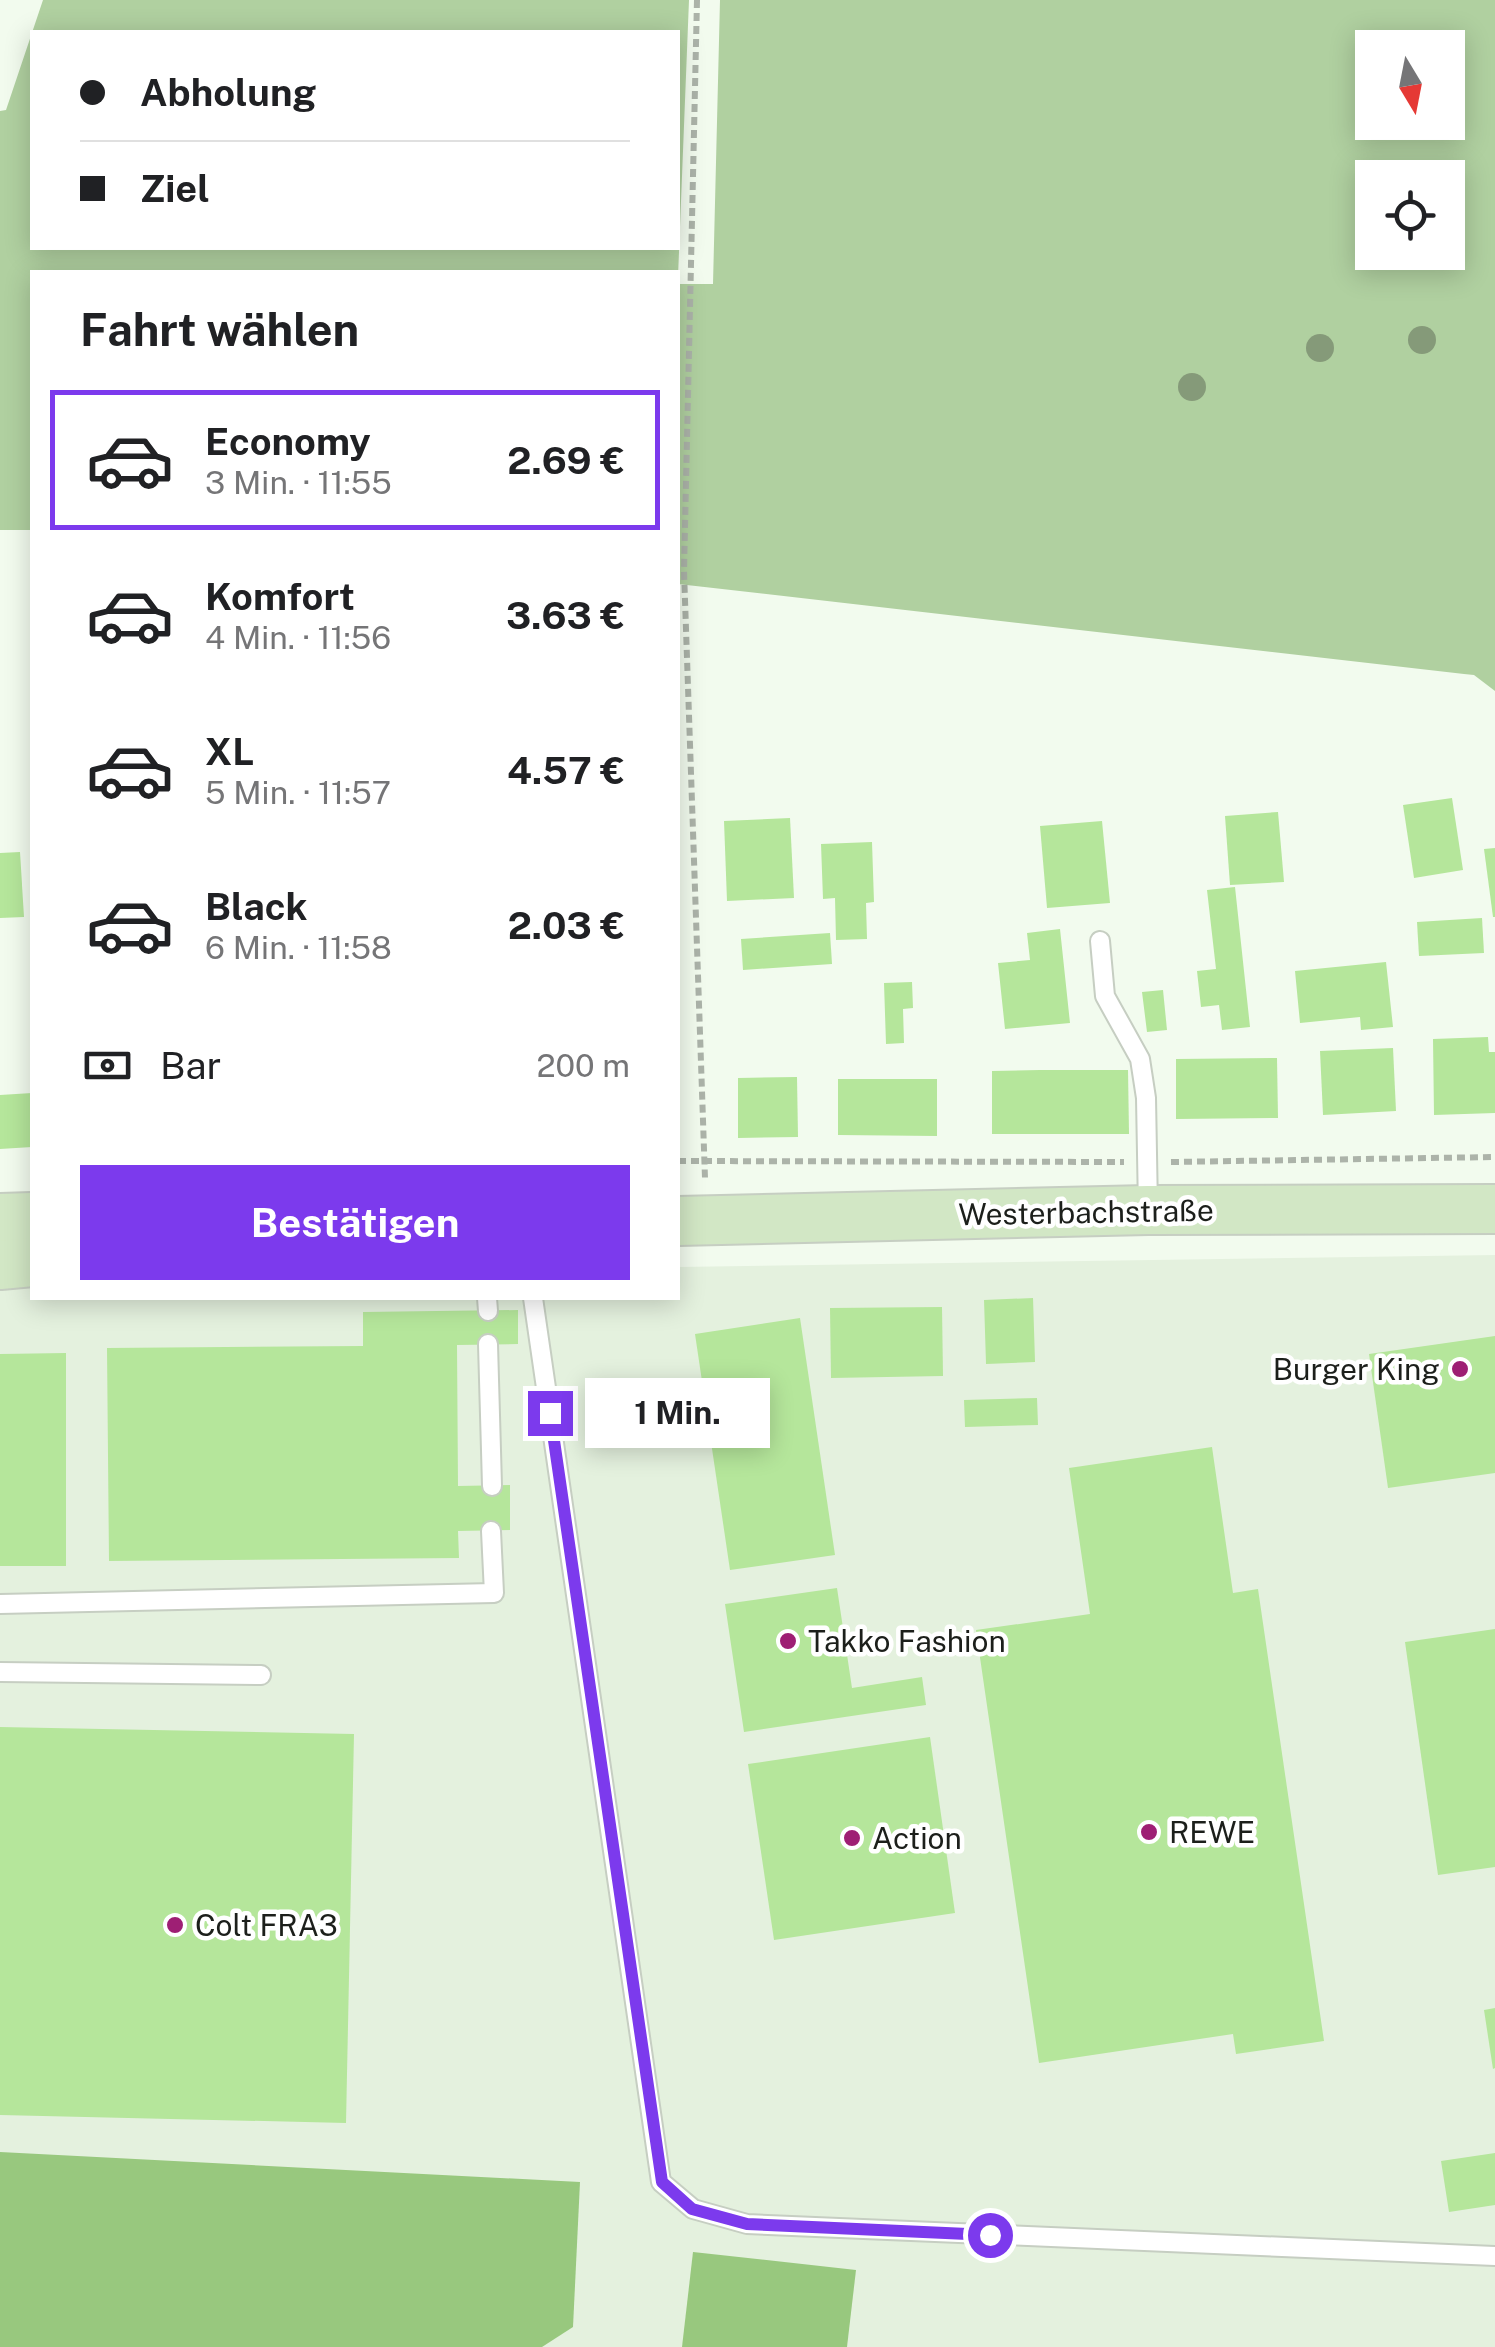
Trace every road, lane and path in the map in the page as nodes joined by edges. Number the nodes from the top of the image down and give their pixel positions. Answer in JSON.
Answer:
{"nodes":[{"id":1,"x":697,"y":0,"type":"edge"},
{"id":2,"x":1100,"y":941,"type":"dead end"},
{"id":3,"x":1495,"y":1157,"type":"edge"},
{"id":4,"x":680,"y":1161,"type":"edge"},
{"id":5,"x":704,"y":1161,"type":"junction"},
{"id":6,"x":1147,"y":1162,"type":"junction"},
{"id":7,"x":1495,"y":1209,"type":"edge"},
{"id":8,"x":1148,"y":1210,"type":"junction"},
{"id":9,"x":30,"y":1217,"type":"edge"},
{"id":10,"x":0,"y":1218,"type":"edge"},
{"id":11,"x":692,"y":1220,"type":"edge"},
{"id":12,"x":30,"y":1262,"type":"edge"},
{"id":13,"x":0,"y":1265,"type":"edge"},
{"id":14,"x":533,"y":1300,"type":"edge"},
{"id":15,"x":488,"y":1344,"type":"dead end"},
{"id":16,"x":492,"y":1486,"type":"dead end"},
{"id":17,"x":491,"y":1530,"type":"dead end"},
{"id":18,"x":0,"y":1604,"type":"edge"},
{"id":19,"x":0,"y":1672,"type":"edge"},
{"id":20,"x":261,"y":1675,"type":"dead end"},
{"id":21,"x":1495,"y":2256,"type":"edge"}],
"edges":[{"from":1,"to":5,"type":"path"},
{"from":2,"to":6,"type":"lane"},
{"from":3,"to":6,"type":"path"},
{"from":4,"to":5,"type":"path"},
{"from":5,"to":6,"type":"path"},
{"from":5,"to":11,"type":"path"},
{"from":6,"to":8,"type":"lane"},
{"from":7,"to":8,"type":"main road","name":"Westerbachstraße"},
{"from":8,"to":11,"type":"main road","name":"Westerbachstraße"},
{"from":9,"to":10,"type":"main road"},
{"from":12,"to":13,"type":"main road"},
{"from":14,"to":21,"type":"lane"},
{"from":15,"to":16,"type":"lane"},
{"from":17,"to":18,"type":"lane"},
{"from":19,"to":20,"type":"lane"}]}
